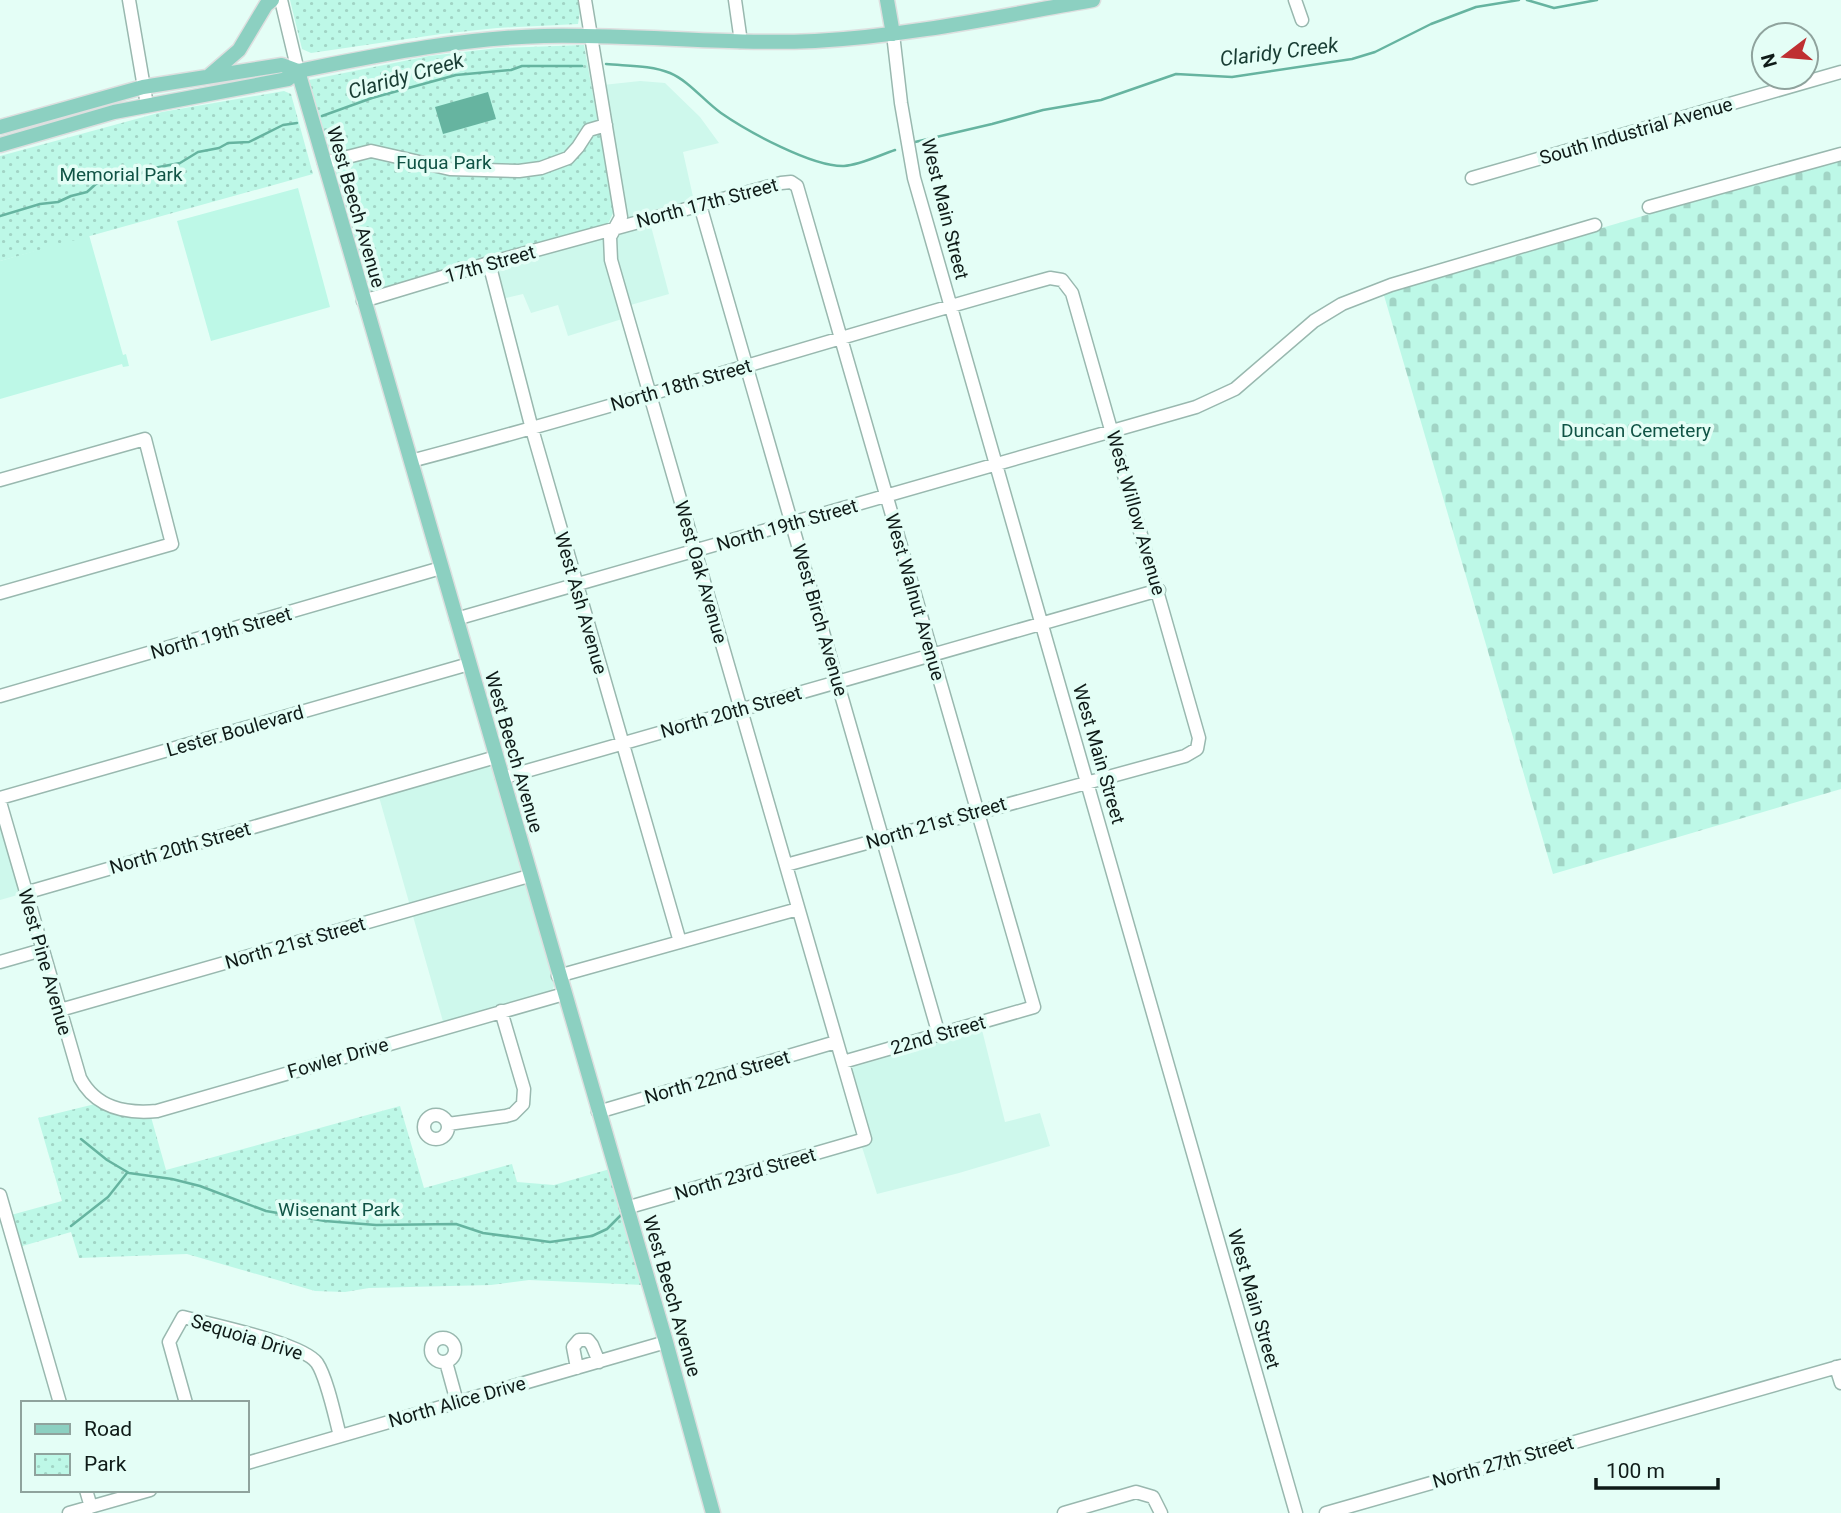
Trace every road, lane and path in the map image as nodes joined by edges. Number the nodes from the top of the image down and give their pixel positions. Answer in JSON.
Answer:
{"nodes":[{"id":1,"x":129,"y":0,"type":"edge"},
{"id":2,"x":272,"y":0,"type":"edge"},
{"id":3,"x":281,"y":0,"type":"edge"},
{"id":4,"x":585,"y":0,"type":"edge"},
{"id":5,"x":735,"y":0,"type":"edge"},
{"id":6,"x":887,"y":0,"type":"edge"},
{"id":7,"x":1093,"y":0,"type":"edge"},
{"id":8,"x":1295,"y":0,"type":"edge"},
{"id":9,"x":1039,"y":4,"type":"edge"},
{"id":10,"x":1302,"y":20,"type":"dead end"},
{"id":11,"x":893,"y":34,"type":"junction"},
{"id":12,"x":591,"y":36,"type":"junction"},
{"id":13,"x":741,"y":42,"type":"junction"},
{"id":14,"x":1841,"y":72,"type":"edge"},
{"id":15,"x":210,"y":75,"type":"junction"},
{"id":16,"x":293,"y":75,"type":"junction"},
{"id":17,"x":144,"y":87,"type":"junction"},
{"id":18,"x":147,"y":105,"type":"junction"},
{"id":19,"x":0,"y":125,"type":"edge"},
{"id":20,"x":606,"y":125,"type":"junction"},
{"id":21,"x":3,"y":144,"type":"edge"},
{"id":22,"x":1841,"y":154,"type":"edge"},
{"id":23,"x":324,"y":163,"type":"junction"},
{"id":24,"x":1472,"y":178,"type":"dead end"},
{"id":25,"x":797,"y":186,"type":"joint"},
{"id":26,"x":700,"y":205,"type":"junction"},
{"id":27,"x":1649,"y":207,"type":"dead end"},
{"id":28,"x":1595,"y":225,"type":"dead end"},
{"id":29,"x":617,"y":228,"type":"junction"},
{"id":30,"x":489,"y":263,"type":"junction"},
{"id":31,"x":1062,"y":280,"type":"joint"},
{"id":32,"x":363,"y":301,"type":"junction"},
{"id":33,"x":950,"y":306,"type":"junction"},
{"id":34,"x":840,"y":339,"type":"junction"},
{"id":35,"x":745,"y":366,"type":"junction"},
{"id":36,"x":650,"y":393,"type":"junction"},
{"id":37,"x":532,"y":429,"type":"junction"},
{"id":38,"x":1113,"y":430,"type":"junction"},
{"id":39,"x":411,"y":461,"type":"junction"},
{"id":40,"x":996,"y":464,"type":"junction"},
{"id":41,"x":0,"y":480,"type":"edge"},
{"id":42,"x":885,"y":497,"type":"junction"},
{"id":43,"x":793,"y":523,"type":"junction"},
{"id":44,"x":695,"y":552,"type":"junction"},
{"id":45,"x":442,"y":568,"type":"junction"},
{"id":46,"x":577,"y":586,"type":"junction"},
{"id":47,"x":1158,"y":590,"type":"junction"},
{"id":48,"x":0,"y":593,"type":"edge"},
{"id":49,"x":456,"y":619,"type":"junction"},
{"id":50,"x":1042,"y":622,"type":"junction"},
{"id":51,"x":932,"y":654,"type":"junction"},
{"id":52,"x":469,"y":664,"type":"junction"},
{"id":53,"x":837,"y":681,"type":"junction"},
{"id":54,"x":0,"y":696,"type":"edge"},
{"id":55,"x":740,"y":709,"type":"junction"},
{"id":56,"x":621,"y":744,"type":"junction"},
{"id":57,"x":1197,"y":749,"type":"joint"},
{"id":58,"x":496,"y":757,"type":"junction"},
{"id":59,"x":502,"y":778,"type":"junction"},
{"id":60,"x":1086,"y":781,"type":"junction"},
{"id":61,"x":0,"y":800,"type":"edge"},
{"id":62,"x":976,"y":811,"type":"junction"},
{"id":63,"x":883,"y":839,"type":"junction"},
{"id":64,"x":786,"y":865,"type":"junction"},
{"id":65,"x":529,"y":876,"type":"junction"},
{"id":66,"x":25,"y":893,"type":"junction"},
{"id":67,"x":798,"y":909,"type":"junction"},
{"id":68,"x":680,"y":942,"type":"junction"},
{"id":69,"x":42,"y":950,"type":"junction"},
{"id":70,"x":0,"y":962,"type":"edge"},
{"id":71,"x":558,"y":976,"type":"junction"},
{"id":72,"x":564,"y":994,"type":"junction"},
{"id":73,"x":1034,"y":1007,"type":"joint"},
{"id":74,"x":60,"y":1010,"type":"junction"},
{"id":75,"x":501,"y":1011,"type":"junction"},
{"id":76,"x":939,"y":1035,"type":"junction"},
{"id":77,"x":835,"y":1042,"type":"junction"},
{"id":78,"x":843,"y":1062,"type":"junction"},
{"id":79,"x":111,"y":1107,"type":"joint"},
{"id":80,"x":598,"y":1112,"type":"junction"},
{"id":81,"x":448,"y":1124,"type":"dead end"},
{"id":82,"x":865,"y":1139,"type":"joint"},
{"id":83,"x":0,"y":1195,"type":"edge"},
{"id":84,"x":626,"y":1208,"type":"junction"},
{"id":85,"x":3,"y":1216,"type":"edge"},
{"id":86,"x":666,"y":1342,"type":"junction"},
{"id":87,"x":446,"y":1362,"type":"dead end"},
{"id":88,"x":599,"y":1362,"type":"junction"},
{"id":89,"x":1839,"y":1366,"type":"edge"},
{"id":90,"x":577,"y":1368,"type":"junction"},
{"id":91,"x":1841,"y":1383,"type":"edge"},
{"id":92,"x":59,"y":1401,"type":"edge"},
{"id":93,"x":185,"y":1401,"type":"edge"},
{"id":94,"x":457,"y":1402,"type":"junction"},
{"id":95,"x":340,"y":1436,"type":"junction"},
{"id":96,"x":248,"y":1463,"type":"edge"},
{"id":97,"x":87,"y":1492,"type":"edge"},
{"id":98,"x":142,"y":1492,"type":"edge"},
{"id":99,"x":91,"y":1507,"type":"junction"},
{"id":100,"x":69,"y":1513,"type":"edge"},
{"id":101,"x":713,"y":1513,"type":"edge"},
{"id":102,"x":1064,"y":1513,"type":"edge"},
{"id":103,"x":1161,"y":1513,"type":"edge"},
{"id":104,"x":1296,"y":1513,"type":"edge"},
{"id":105,"x":1326,"y":1513,"type":"edge"}],
"edges":[{"from":1,"to":17,"type":"street"},
{"from":2,"to":15,"type":"main road"},
{"from":3,"to":16,"type":"street","name":"West Beech Avenue"},
{"from":4,"to":12,"type":"street","name":"West Oak Avenue"},
{"from":5,"to":13,"type":"street"},
{"from":6,"to":11,"type":"main road","name":"West Main Street"},
{"from":7,"to":9,"type":"main road"},
{"from":8,"to":10,"type":"street"},
{"from":9,"to":11,"type":"main road"},
{"from":11,"to":13,"type":"main road"},
{"from":11,"to":33,"type":"street","name":"West Main Street"},
{"from":12,"to":13,"type":"main road"},
{"from":12,"to":16,"type":"main road"},
{"from":12,"to":20,"type":"street","name":"West Oak Avenue"},
{"from":14,"to":24,"type":"street","name":"South Industrial Avenue"},
{"from":15,"to":16,"type":"main road"},
{"from":15,"to":17,"type":"main road"},
{"from":16,"to":18,"type":"main road"},
{"from":16,"to":23,"type":"main road","name":"West Beech Avenue"},
{"from":17,"to":18,"type":"street"},
{"from":17,"to":19,"type":"main road"},
{"from":18,"to":21,"type":"main road"},
{"from":19,"to":21,"type":"street"},
{"from":20,"to":23,"type":"street"},
{"from":20,"to":29,"type":"street","name":"West Oak Avenue"},
{"from":22,"to":27,"type":"street"},
{"from":23,"to":32,"type":"main road","name":"West Beech Avenue"},
{"from":25,"to":26,"type":"street","name":"North 17th Street"},
{"from":25,"to":34,"type":"street","name":"West Walnut Avenue"},
{"from":26,"to":29,"type":"street","name":"North 17th Street"},
{"from":26,"to":35,"type":"street","name":"West Birch Avenue"},
{"from":28,"to":38,"type":"street","name":"North 19th Street"},
{"from":29,"to":30,"type":"street","name":"17th Street"},
{"from":29,"to":36,"type":"street","name":"West Oak Avenue"},
{"from":30,"to":32,"type":"street","name":"17th Street"},
{"from":30,"to":37,"type":"street","name":"West Ash Avenue"},
{"from":31,"to":33,"type":"street","name":"North 18th Street"},
{"from":31,"to":38,"type":"street","name":"West Willow Avenue"},
{"from":32,"to":39,"type":"main road","name":"West Beech Avenue"},
{"from":33,"to":34,"type":"street","name":"North 18th Street"},
{"from":33,"to":40,"type":"street","name":"West Main Street"},
{"from":34,"to":35,"type":"street","name":"North 18th Street"},
{"from":34,"to":42,"type":"street","name":"West Walnut Avenue"},
{"from":35,"to":36,"type":"street","name":"North 18th Street"},
{"from":35,"to":43,"type":"street","name":"West Birch Avenue"},
{"from":36,"to":37,"type":"street","name":"North 18th Street"},
{"from":36,"to":44,"type":"street","name":"West Oak Avenue"},
{"from":37,"to":39,"type":"street","name":"North 18th Street"},
{"from":37,"to":46,"type":"street","name":"West Ash Avenue"},
{"from":38,"to":40,"type":"street","name":"North 19th Street"},
{"from":38,"to":47,"type":"street","name":"West Willow Avenue"},
{"from":39,"to":45,"type":"main road","name":"West Beech Avenue"},
{"from":40,"to":42,"type":"street","name":"North 19th Street"},
{"from":40,"to":50,"type":"street","name":"West Main Street"},
{"from":41,"to":48,"type":"street"},
{"from":42,"to":43,"type":"street","name":"North 19th Street"},
{"from":42,"to":51,"type":"street","name":"West Walnut Avenue"},
{"from":43,"to":44,"type":"street","name":"North 19th Street"},
{"from":43,"to":53,"type":"street","name":"West Birch Avenue"},
{"from":44,"to":46,"type":"street","name":"North 19th Street"},
{"from":44,"to":55,"type":"street","name":"West Oak Avenue"},
{"from":45,"to":49,"type":"main road","name":"West Beech Avenue"},
{"from":45,"to":54,"type":"street","name":"North 19th Street"},
{"from":46,"to":49,"type":"street","name":"North 19th Street"},
{"from":46,"to":56,"type":"street","name":"West Ash Avenue"},
{"from":47,"to":50,"type":"street","name":"North 20th Street"},
{"from":47,"to":57,"type":"street","name":"West Willow Avenue"},
{"from":49,"to":52,"type":"main road","name":"West Beech Avenue"},
{"from":50,"to":51,"type":"street","name":"North 20th Street"},
{"from":50,"to":60,"type":"street","name":"West Main Street"},
{"from":51,"to":53,"type":"street","name":"North 20th Street"},
{"from":51,"to":62,"type":"street","name":"West Walnut Avenue"},
{"from":52,"to":58,"type":"main road","name":"West Beech Avenue"},
{"from":52,"to":61,"type":"street","name":"Lester Boulevard"},
{"from":53,"to":55,"type":"street","name":"North 20th Street"},
{"from":53,"to":63,"type":"street","name":"West Birch Avenue"},
{"from":55,"to":56,"type":"street","name":"North 20th Street"},
{"from":55,"to":64,"type":"street","name":"West Oak Avenue"},
{"from":56,"to":59,"type":"street","name":"North 20th Street"},
{"from":56,"to":68,"type":"street","name":"West Ash Avenue"},
{"from":57,"to":60,"type":"street","name":"North 21st Street"},
{"from":58,"to":59,"type":"main road","name":"West Beech Avenue"},
{"from":58,"to":66,"type":"street","name":"North 20th Street"},
{"from":59,"to":65,"type":"main road","name":"West Beech Avenue"},
{"from":60,"to":62,"type":"street","name":"North 21st Street"},
{"from":60,"to":104,"type":"street","name":"West Main Street"},
{"from":61,"to":66,"type":"street","name":"West Pine Avenue"},
{"from":62,"to":63,"type":"street","name":"North 21st Street"},
{"from":62,"to":73,"type":"street","name":"West Walnut Avenue"},
{"from":63,"to":64,"type":"street","name":"North 21st Street"},
{"from":63,"to":76,"type":"street","name":"West Birch Avenue"},
{"from":64,"to":67,"type":"street","name":"West Oak Avenue"},
{"from":65,"to":71,"type":"main road","name":"West Beech Avenue"},
{"from":65,"to":74,"type":"street","name":"North 21st Street"},
{"from":66,"to":69,"type":"street","name":"West Pine Avenue"},
{"from":67,"to":68,"type":"street"},
{"from":67,"to":77,"type":"street","name":"West Oak Avenue"},
{"from":68,"to":71,"type":"street"},
{"from":69,"to":70,"type":"street"},
{"from":69,"to":74,"type":"street","name":"West Pine Avenue"},
{"from":71,"to":72,"type":"main road","name":"West Beech Avenue"},
{"from":72,"to":75,"type":"street","name":"Fowler Drive"},
{"from":72,"to":80,"type":"main road","name":"West Beech Avenue"},
{"from":73,"to":76,"type":"street","name":"22nd Street"},
{"from":74,"to":79,"type":"street","name":"West Pine Avenue"},
{"from":75,"to":79,"type":"street","name":"Fowler Drive"},
{"from":75,"to":81,"type":"street"},
{"from":76,"to":78,"type":"street","name":"22nd Street"},
{"from":77,"to":78,"type":"street","name":"West Oak Avenue"},
{"from":77,"to":80,"type":"street","name":"North 22nd Street"},
{"from":78,"to":82,"type":"street","name":"West Oak Avenue"},
{"from":80,"to":84,"type":"main road","name":"West Beech Avenue"},
{"from":82,"to":84,"type":"street","name":"North 23rd Street"},
{"from":83,"to":85,"type":"street"},
{"from":84,"to":86,"type":"main road","name":"West Beech Avenue"},
{"from":85,"to":92,"type":"street"},
{"from":86,"to":88,"type":"street","name":"North Alice Drive"},
{"from":86,"to":101,"type":"main road","name":"West Beech Avenue"},
{"from":87,"to":94,"type":"street"},
{"from":88,"to":90,"type":"street","name":"North Alice Drive"},
{"from":88,"to":90,"type":"street"},
{"from":89,"to":91,"type":"street"},
{"from":89,"to":105,"type":"street","name":"North 27th Street"},
{"from":90,"to":94,"type":"street","name":"North Alice Drive"},
{"from":93,"to":95,"type":"street","name":"Sequoia Drive"},
{"from":94,"to":95,"type":"street","name":"North Alice Drive"},
{"from":95,"to":96,"type":"street","name":"North Alice Drive"},
{"from":97,"to":99,"type":"street"},
{"from":98,"to":99,"type":"street"},
{"from":99,"to":100,"type":"street"},
{"from":102,"to":103,"type":"street"}]}
